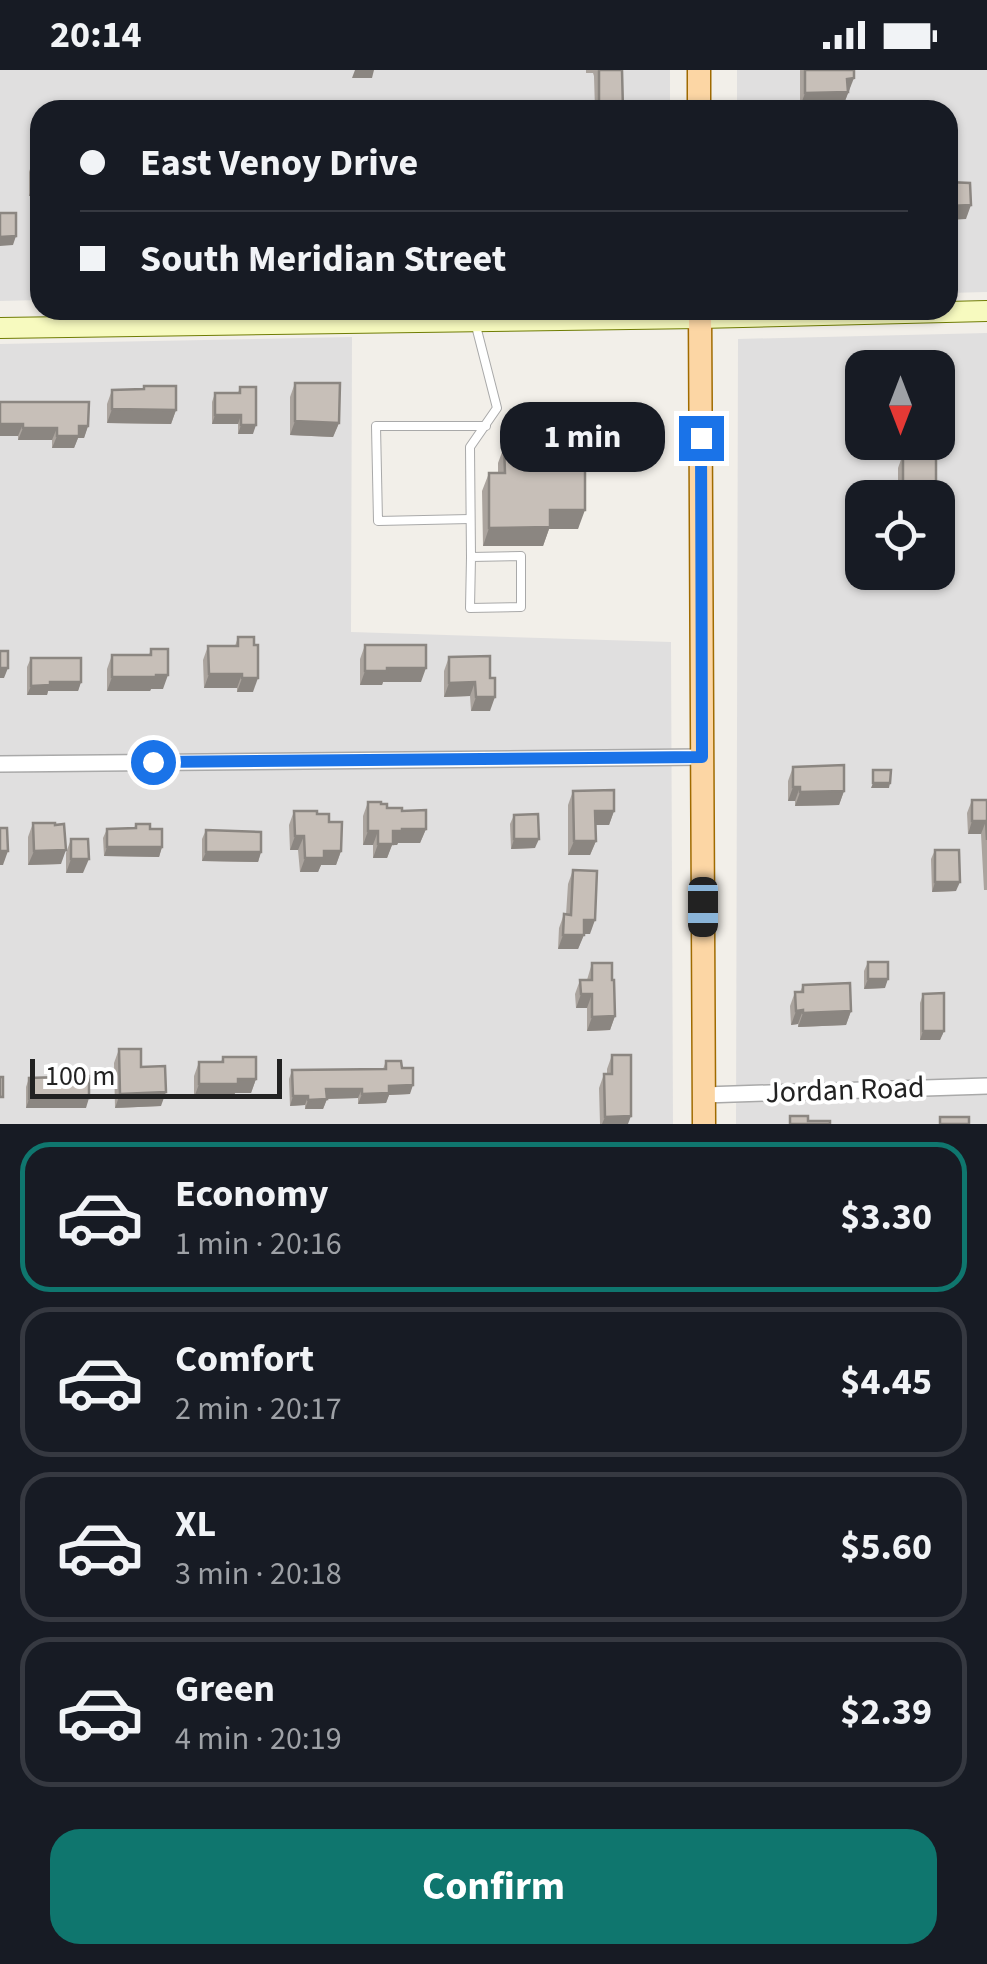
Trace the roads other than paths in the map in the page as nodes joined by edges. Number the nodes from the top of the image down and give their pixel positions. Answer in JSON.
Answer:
{"nodes":[{"id":1,"x":699,"y":70,"type":"edge"},
{"id":2,"x":700,"y":100,"type":"edge"},
{"id":3,"x":958,"y":311,"type":"edge"},
{"id":4,"x":987,"y":311,"type":"edge"},
{"id":5,"x":531,"y":320,"type":"edge"},
{"id":6,"x":700,"y":320,"type":"edge"},
{"id":7,"x":475,"y":322,"type":"junction"},
{"id":8,"x":0,"y":328,"type":"edge"},
{"id":9,"x":487,"y":426,"type":"junction"},
{"id":10,"x":470,"y":519,"type":"junction"},
{"id":11,"x":471,"y":557,"type":"junction"},
{"id":12,"x":702,"y":757,"type":"junction"},
{"id":13,"x":0,"y":764,"type":"edge"},
{"id":14,"x":987,"y":1086,"type":"edge"},
{"id":15,"x":704,"y":1095,"type":"junction"},
{"id":16,"x":704,"y":1124,"type":"edge"}],
"edges":[{"from":1,"to":2,"type":"main road"},
{"from":3,"to":4,"type":"main road"},
{"from":5,"to":7,"type":"main road"},
{"from":6,"to":12,"type":"main road"},
{"from":7,"to":8,"type":"main road"},
{"from":7,"to":9,"type":"lane"},
{"from":9,"to":10,"type":"lane"},
{"from":9,"to":10,"type":"lane"},
{"from":10,"to":11,"type":"lane"},
{"from":11,"to":11,"type":"lane"},
{"from":12,"to":13,"type":"street"},
{"from":12,"to":15,"type":"main road"},
{"from":14,"to":15,"type":"street","name":"Jordan Road"},
{"from":15,"to":16,"type":"main road"}]}
